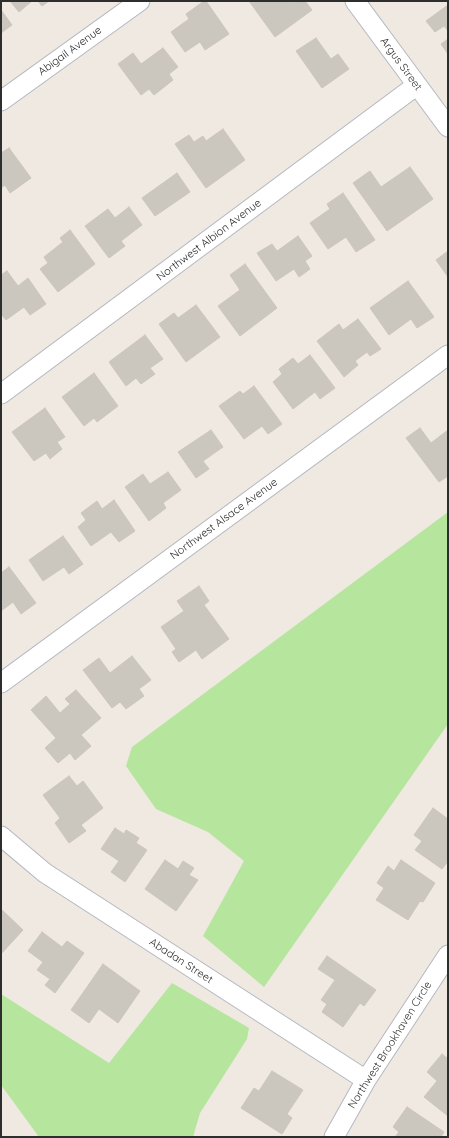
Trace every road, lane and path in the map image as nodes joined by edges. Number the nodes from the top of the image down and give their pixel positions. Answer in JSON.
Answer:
{"nodes":[{"id":1,"x":140,"y":1,"type":"edge"},
{"id":2,"x":355,"y":1,"type":"edge"},
{"id":3,"x":416,"y":85,"type":"junction"},
{"id":4,"x":1,"y":101,"type":"edge"},
{"id":5,"x":448,"y":127,"type":"edge"},
{"id":6,"x":448,"y":355,"type":"edge"},
{"id":7,"x":1,"y":394,"type":"edge"},
{"id":8,"x":1,"y":683,"type":"edge"},
{"id":9,"x":1,"y":836,"type":"edge"},
{"id":10,"x":448,"y":955,"type":"edge"},
{"id":11,"x":366,"y":1080,"type":"junction"},
{"id":12,"x":334,"y":1137,"type":"edge"}],
"edges":[{"from":1,"to":4,"type":"street","name":"Abigail Avenue"},
{"from":2,"to":3,"type":"street","name":"Argus Street"},
{"from":3,"to":5,"type":"street","name":"Argus Street"},
{"from":3,"to":7,"type":"street","name":"Northwest Albion Avenue"},
{"from":6,"to":8,"type":"street","name":"Northwest Alsace Avenue"},
{"from":9,"to":11,"type":"street","name":"Abadan Street"},
{"from":10,"to":11,"type":"street","name":"Northwest Brookhaven Circle"},
{"from":11,"to":12,"type":"street","name":"Northwest Brookhaven Circle"}]}
